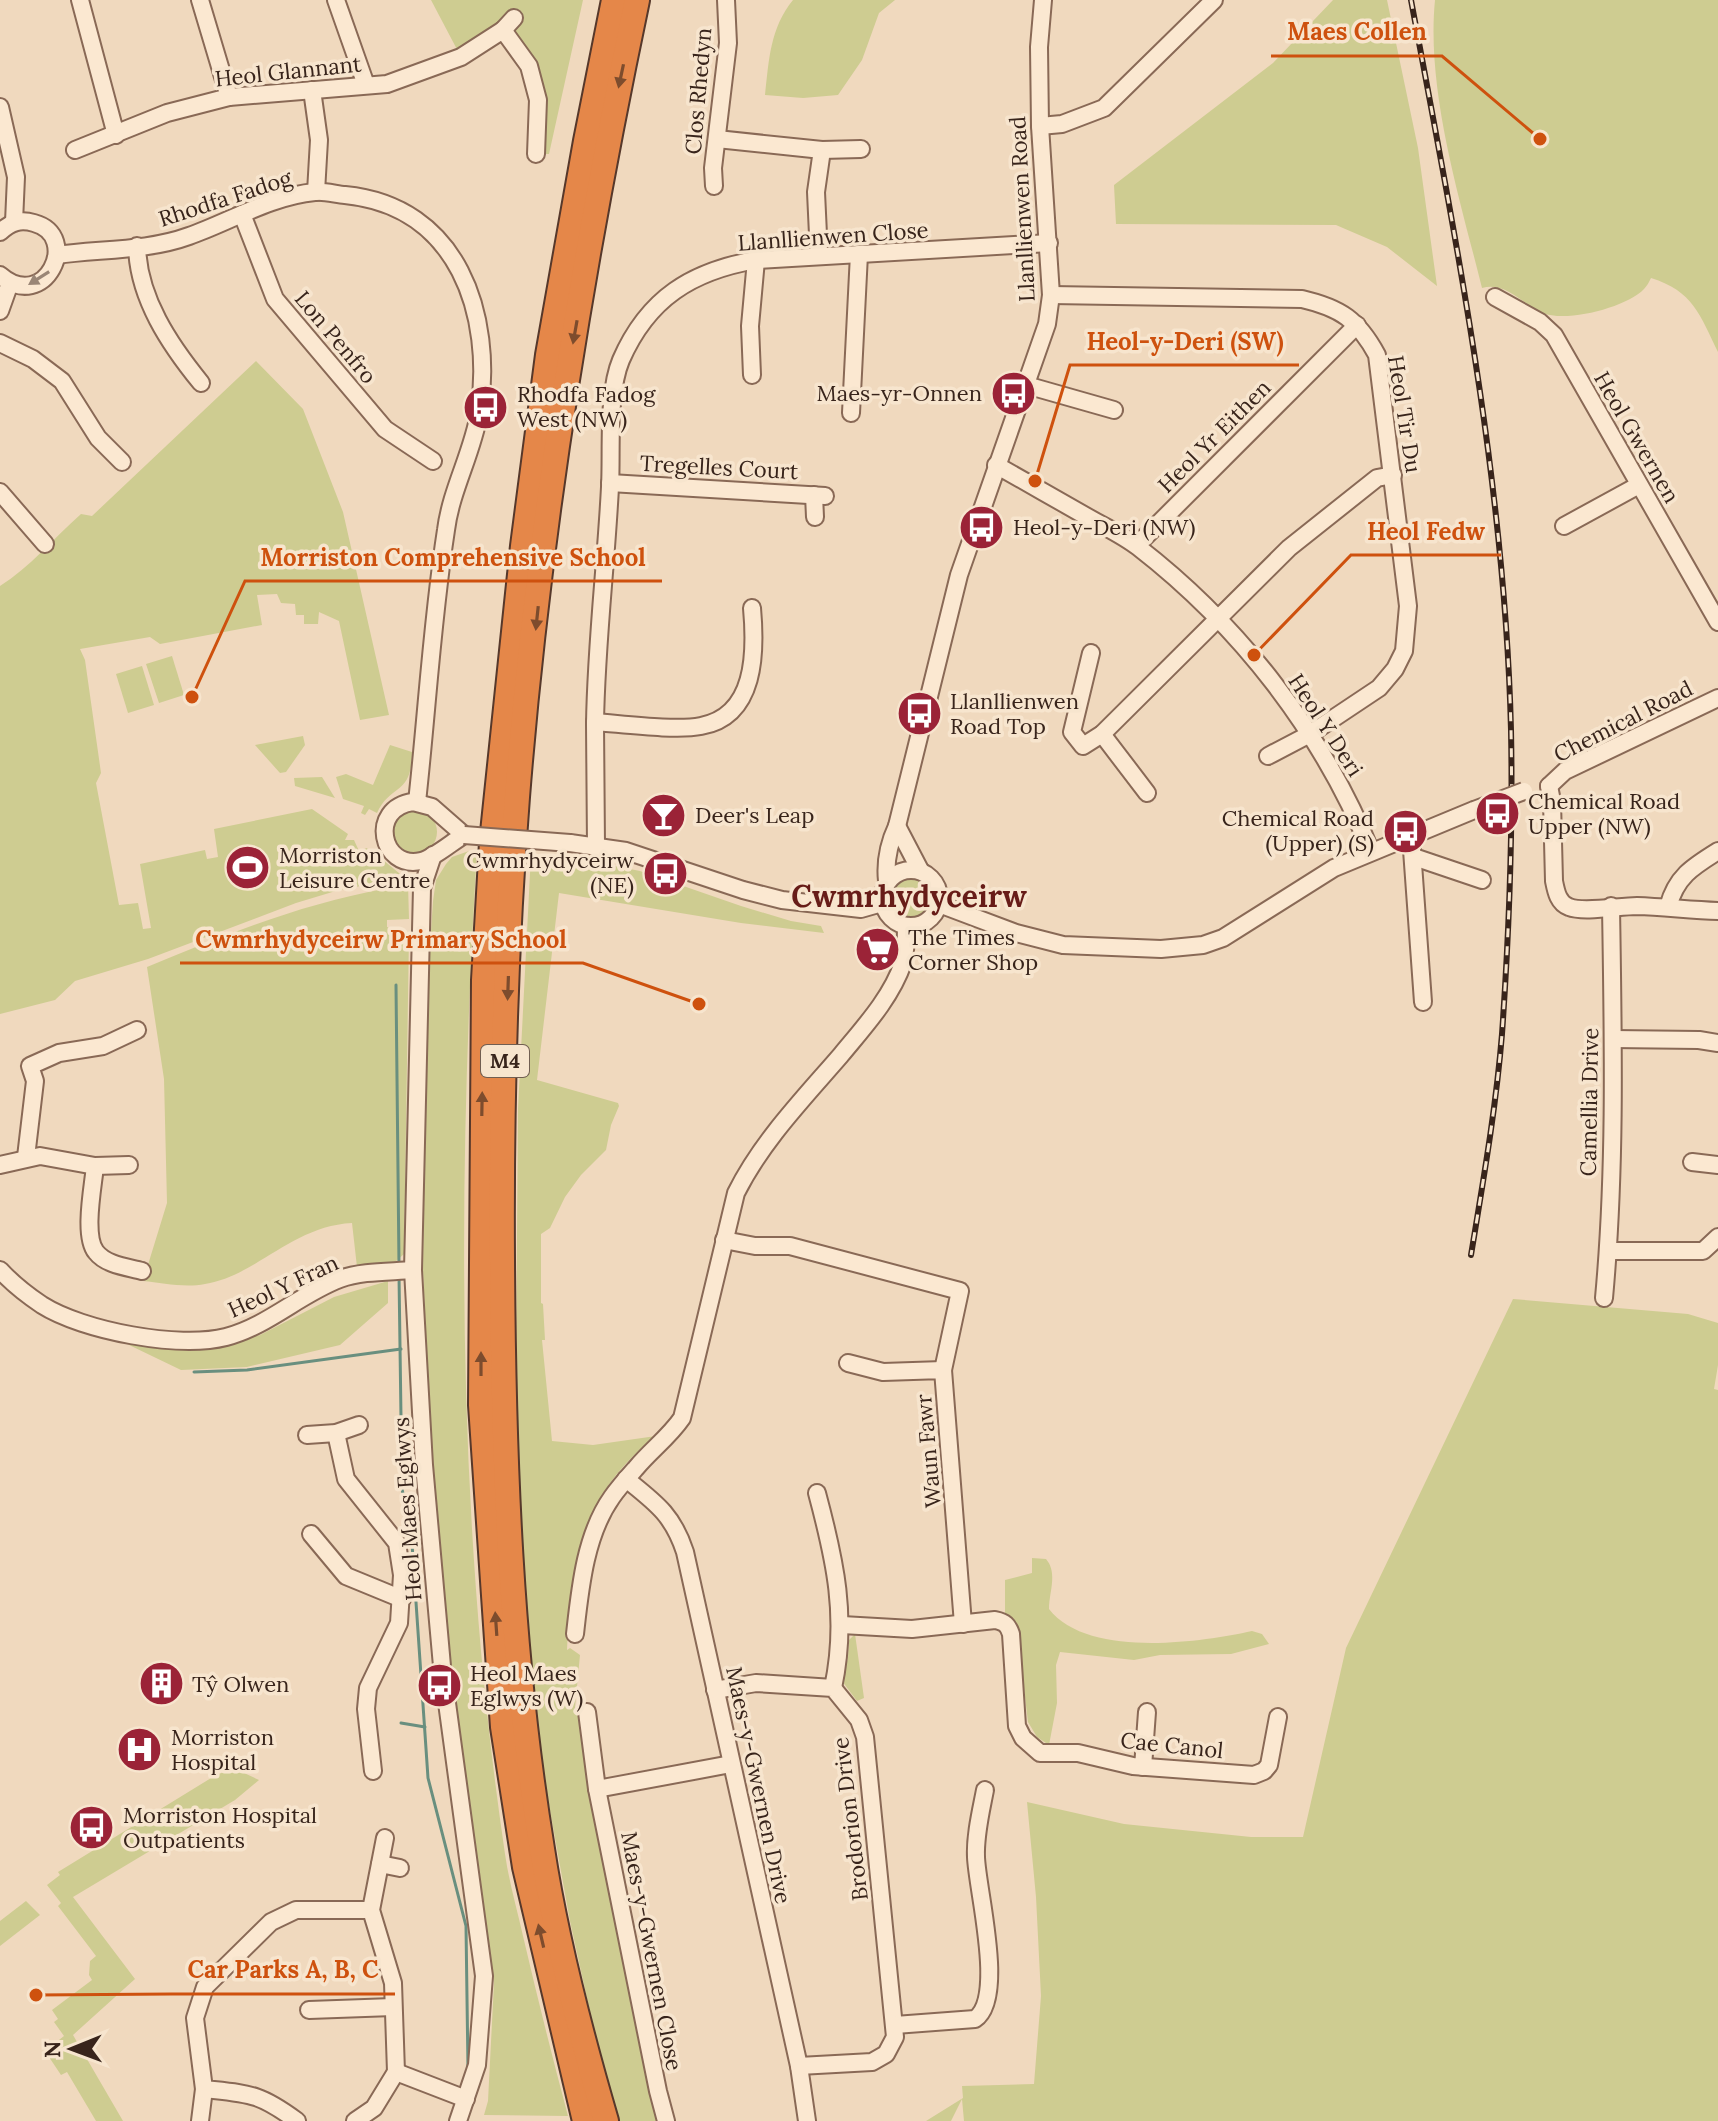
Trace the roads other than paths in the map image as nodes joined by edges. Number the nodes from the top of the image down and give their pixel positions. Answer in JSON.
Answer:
{"nodes":[{"id":1,"x":80,"y":0,"type":"edge"},
{"id":2,"x":200,"y":0,"type":"edge"},
{"id":3,"x":336,"y":0,"type":"edge"},
{"id":4,"x":614,"y":0,"type":"edge"},
{"id":5,"x":637,"y":0,"type":"edge"},
{"id":6,"x":726,"y":0,"type":"edge"},
{"id":7,"x":1043,"y":0,"type":"edge"},
{"id":8,"x":1206,"y":3,"type":"edge"},
{"id":9,"x":366,"y":85,"type":"junction"},
{"id":10,"x":312,"y":90,"type":"junction"},
{"id":11,"x":229,"y":97,"type":"junction"},
{"id":12,"x":0,"y":107,"type":"edge"},
{"id":13,"x":1040,"y":126,"type":"junction"},
{"id":14,"x":116,"y":135,"type":"junction"},
{"id":15,"x":717,"y":139,"type":"junction"},
{"id":16,"x":861,"y":149,"type":"dead end"},
{"id":17,"x":75,"y":150,"type":"dead end"},
{"id":18,"x":822,"y":150,"type":"junction"},
{"id":19,"x":536,"y":154,"type":"dead end"},
{"id":20,"x":714,"y":186,"type":"dead end"},
{"id":21,"x":316,"y":192,"type":"junction"},
{"id":22,"x":242,"y":214,"type":"junction"},
{"id":23,"x":7,"y":227,"type":"edge"},
{"id":24,"x":1049,"y":243,"type":"junction"},
{"id":25,"x":137,"y":246,"type":"junction"},
{"id":26,"x":859,"y":254,"type":"junction"},
{"id":27,"x":57,"y":255,"type":"junction"},
{"id":28,"x":819,"y":256,"type":"junction"},
{"id":29,"x":756,"y":260,"type":"junction"},
{"id":30,"x":5,"y":279,"type":"edge"},
{"id":31,"x":1051,"y":295,"type":"junction"},
{"id":32,"x":1495,"y":297,"type":"dead end"},
{"id":33,"x":0,"y":311,"type":"edge"},
{"id":34,"x":1357,"y":325,"type":"junction"},
{"id":35,"x":0,"y":343,"type":"edge"},
{"id":36,"x":752,"y":375,"type":"dead end"},
{"id":37,"x":201,"y":383,"type":"dead end"},
{"id":38,"x":1026,"y":385,"type":"junction"},
{"id":39,"x":1114,"y":410,"type":"dead end"},
{"id":40,"x":851,"y":413,"type":"dead end"},
{"id":41,"x":433,"y":461,"type":"dead end"},
{"id":42,"x":122,"y":462,"type":"dead end"},
{"id":43,"x":996,"y":465,"type":"junction"},
{"id":44,"x":1393,"y":475,"type":"junction"},
{"id":45,"x":610,"y":483,"type":"junction"},
{"id":46,"x":1639,"y":485,"type":"junction"},
{"id":47,"x":0,"y":492,"type":"edge"},
{"id":48,"x":815,"y":517,"type":"dead end"},
{"id":49,"x":1564,"y":526,"type":"dead end"},
{"id":50,"x":45,"y":544,"type":"dead end"},
{"id":51,"x":1137,"y":545,"type":"junction"},
{"id":52,"x":751,"y":608,"type":"dead end"},
{"id":53,"x":1716,"y":615,"type":"edge"},
{"id":54,"x":1218,"y":618,"type":"junction"},
{"id":55,"x":1091,"y":653,"type":"dead end"},
{"id":56,"x":1718,"y":698,"type":"edge"},
{"id":57,"x":595,"y":722,"type":"junction"},
{"id":58,"x":1102,"y":734,"type":"junction"},
{"id":59,"x":1310,"y":734,"type":"junction"},
{"id":60,"x":1268,"y":756,"type":"dead end"},
{"id":61,"x":1549,"y":786,"type":"junction"},
{"id":62,"x":1147,"y":793,"type":"dead end"},
{"id":63,"x":417,"y":802,"type":"junction"},
{"id":64,"x":441,"y":818,"type":"junction"},
{"id":65,"x":897,"y":826,"type":"junction"},
{"id":66,"x":464,"y":835,"type":"junction"},
{"id":67,"x":1411,"y":836,"type":"junction"},
{"id":68,"x":596,"y":846,"type":"junction"},
{"id":69,"x":1718,"y":851,"type":"edge"},
{"id":70,"x":1371,"y":852,"type":"junction"},
{"id":71,"x":436,"y":853,"type":"junction"},
{"id":72,"x":1414,"y":857,"type":"junction"},
{"id":73,"x":407,"y":861,"type":"junction"},
{"id":74,"x":920,"y":870,"type":"junction"},
{"id":75,"x":1482,"y":880,"type":"dead end"},
{"id":76,"x":887,"y":881,"type":"junction"},
{"id":77,"x":422,"y":888,"type":"junction"},
{"id":78,"x":882,"y":903,"type":"junction"},
{"id":79,"x":939,"y":904,"type":"junction"},
{"id":80,"x":1611,"y":906,"type":"junction"},
{"id":81,"x":1668,"y":907,"type":"junction"},
{"id":82,"x":1718,"y":911,"type":"edge"},
{"id":83,"x":906,"y":926,"type":"junction"},
{"id":84,"x":1423,"y":1002,"type":"dead end"},
{"id":85,"x":137,"y":1030,"type":"dead end"},
{"id":86,"x":1613,"y":1039,"type":"junction"},
{"id":87,"x":1718,"y":1043,"type":"edge"},
{"id":88,"x":26,"y":1157,"type":"junction"},
{"id":89,"x":1692,"y":1162,"type":"dead end"},
{"id":90,"x":0,"y":1165,"type":"edge"},
{"id":91,"x":129,"y":1165,"type":"dead end"},
{"id":92,"x":1718,"y":1165,"type":"edge"},
{"id":93,"x":95,"y":1166,"type":"junction"},
{"id":94,"x":1718,"y":1237,"type":"edge"},
{"id":95,"x":724,"y":1240,"type":"junction"},
{"id":96,"x":1609,"y":1251,"type":"junction"},
{"id":97,"x":0,"y":1270,"type":"edge"},
{"id":98,"x":413,"y":1270,"type":"junction"},
{"id":99,"x":142,"y":1271,"type":"dead end"},
{"id":100,"x":1604,"y":1298,"type":"dead end"},
{"id":101,"x":848,"y":1363,"type":"dead end"},
{"id":102,"x":943,"y":1370,"type":"junction"},
{"id":103,"x":359,"y":1425,"type":"dead end"},
{"id":104,"x":336,"y":1433,"type":"junction"},
{"id":105,"x":307,"y":1435,"type":"dead end"},
{"id":106,"x":626,"y":1479,"type":"junction"},
{"id":107,"x":817,"y":1493,"type":"dead end"},
{"id":108,"x":311,"y":1534,"type":"dead end"},
{"id":109,"x":402,"y":1599,"type":"junction"},
{"id":110,"x":963,"y":1624,"type":"junction"},
{"id":111,"x":842,"y":1625,"type":"junction"},
{"id":112,"x":575,"y":1634,"type":"dead end"},
{"id":113,"x":833,"y":1688,"type":"junction"},
{"id":114,"x":715,"y":1690,"type":"junction"},
{"id":115,"x":587,"y":1712,"type":"dead end"},
{"id":116,"x":1147,"y":1712,"type":"dead end"},
{"id":117,"x":1278,"y":1717,"type":"dead end"},
{"id":118,"x":731,"y":1764,"type":"junction"},
{"id":119,"x":1143,"y":1767,"type":"junction"},
{"id":120,"x":373,"y":1771,"type":"dead end"},
{"id":121,"x":597,"y":1789,"type":"junction"},
{"id":122,"x":985,"y":1790,"type":"dead end"},
{"id":123,"x":385,"y":1838,"type":"dead end"},
{"id":124,"x":380,"y":1864,"type":"junction"},
{"id":125,"x":400,"y":1868,"type":"dead end"},
{"id":126,"x":371,"y":1910,"type":"junction"},
{"id":127,"x":393,"y":2007,"type":"junction"},
{"id":128,"x":335,"y":2009,"type":"junction"},
{"id":129,"x":309,"y":2010,"type":"dead end"},
{"id":130,"x":895,"y":2025,"type":"junction"},
{"id":131,"x":334,"y":2027,"type":"dead end"},
{"id":132,"x":799,"y":2066,"type":"junction"},
{"id":133,"x":396,"y":2072,"type":"junction"},
{"id":134,"x":204,"y":2089,"type":"junction"},
{"id":135,"x":466,"y":2099,"type":"junction"},
{"id":136,"x":200,"y":2121,"type":"edge"},
{"id":137,"x":297,"y":2121,"type":"edge"},
{"id":138,"x":355,"y":2121,"type":"edge"},
{"id":139,"x":458,"y":2121,"type":"edge"},
{"id":140,"x":585,"y":2121,"type":"edge"},
{"id":141,"x":606,"y":2121,"type":"edge"},
{"id":142,"x":666,"y":2121,"type":"edge"},
{"id":143,"x":807,"y":2121,"type":"edge"}],
"edges":[{"from":1,"to":14,"type":"street"},
{"from":2,"to":11,"type":"street"},
{"from":3,"to":9,"type":"street"},
{"from":140,"to":4,"type":"highway","number":"M4","one_way":true},
{"from":5,"to":141,"type":"highway","number":"M4","one_way":true},
{"from":6,"to":15,"type":"street","name":"Clos Rhedyn"},
{"from":7,"to":13,"type":"street","name":"Llanllienwen Road"},
{"from":8,"to":13,"type":"street"},
{"from":9,"to":10,"type":"street","name":"Heol Glannant"},
{"from":9,"to":19,"type":"street","name":"Heol Glannant"},
{"from":10,"to":11,"type":"street","name":"Heol Glannant"},
{"from":10,"to":21,"type":"street"},
{"from":11,"to":14,"type":"street","name":"Heol Glannant"},
{"from":12,"to":23,"type":"street"},
{"from":13,"to":24,"type":"street","name":"Llanllienwen Road"},
{"from":14,"to":17,"type":"street","name":"Heol Glannant"},
{"from":15,"to":18,"type":"street"},
{"from":15,"to":20,"type":"street","name":"Clos Rhedyn"},
{"from":16,"to":18,"type":"street"},
{"from":18,"to":28,"type":"street"},
{"from":21,"to":22,"type":"street","name":"Rhodfa Fadog"},
{"from":21,"to":63,"type":"street","name":"Rhodfa Fadog"},
{"from":22,"to":25,"type":"street","name":"Rhodfa Fadog"},
{"from":22,"to":41,"type":"street","name":"Lon Penfro"},
{"from":23,"to":27,"type":"street"},
{"from":24,"to":26,"type":"street","name":"Llanllienwen Close"},
{"from":24,"to":31,"type":"street","name":"Llanllienwen Road"},
{"from":25,"to":27,"type":"street","name":"Rhodfa Fadog"},
{"from":25,"to":37,"type":"street"},
{"from":26,"to":28,"type":"street","name":"Llanllienwen Close"},
{"from":26,"to":40,"type":"street"},
{"from":27,"to":30,"type":"street","one_way":true},
{"from":28,"to":29,"type":"street","name":"Llanllienwen Close"},
{"from":29,"to":36,"type":"street"},
{"from":29,"to":45,"type":"street","name":"Llanllienwen Close"},
{"from":30,"to":33,"type":"street"},
{"from":31,"to":34,"type":"street","name":"Heol Tir Du"},
{"from":31,"to":38,"type":"street","name":"Llanllienwen Road"},
{"from":32,"to":46,"type":"street","name":"Heol Gwernen"},
{"from":34,"to":44,"type":"street","name":"Heol Tir Du"},
{"from":34,"to":51,"type":"street","name":"Heol Yr Eithen"},
{"from":35,"to":42,"type":"street"},
{"from":38,"to":39,"type":"street"},
{"from":38,"to":43,"type":"street","name":"Llanllienwen Road"},
{"from":43,"to":51,"type":"street","name":"Heol Y Deri"},
{"from":43,"to":65,"type":"street","name":"Llanllienwen Road"},
{"from":44,"to":54,"type":"street"},
{"from":44,"to":59,"type":"street","name":"Heol Tir Du"},
{"from":45,"to":48,"type":"street","name":"Tregelles Court"},
{"from":45,"to":57,"type":"street","name":"Llanllienwen Close"},
{"from":46,"to":49,"type":"street"},
{"from":46,"to":53,"type":"street","name":"Heol Gwernen"},
{"from":47,"to":50,"type":"street"},
{"from":51,"to":54,"type":"street","name":"Heol Y Deri"},
{"from":52,"to":57,"type":"street"},
{"from":54,"to":58,"type":"street"},
{"from":54,"to":59,"type":"street","name":"Heol Y Deri"},
{"from":55,"to":58,"type":"street"},
{"from":56,"to":61,"type":"street","name":"Chemical Road"},
{"from":57,"to":68,"type":"street","name":"Llanllienwen Close"},
{"from":58,"to":62,"type":"street"},
{"from":59,"to":60,"type":"street","name":"Heol Tir Du"},
{"from":59,"to":70,"type":"street","name":"Heol Y Deri"},
{"from":61,"to":67,"type":"street","bridge":true},
{"from":61,"to":80,"type":"street"},
{"from":63,"to":64,"type":"street"},
{"from":63,"to":73,"type":"street"},
{"from":64,"to":66,"type":"street"},
{"from":64,"to":71,"type":"street","name":"Heol Maes Eglwys"},
{"from":65,"to":74,"type":"street"},
{"from":65,"to":76,"type":"street","name":"Llanllienwen Road"},
{"from":66,"to":68,"type":"street","bridge":true},
{"from":66,"to":71,"type":"street"},
{"from":67,"to":70,"type":"street"},
{"from":67,"to":72,"type":"street"},
{"from":68,"to":78,"type":"street"},
{"from":69,"to":81,"type":"street"},
{"from":70,"to":79,"type":"street"},
{"from":71,"to":73,"type":"street"},
{"from":71,"to":77,"type":"street","name":"Heol Maes Eglwys"},
{"from":72,"to":75,"type":"street"},
{"from":72,"to":84,"type":"street"},
{"from":73,"to":77,"type":"street"},
{"from":74,"to":76,"type":"street"},
{"from":74,"to":79,"type":"street"},
{"from":76,"to":78,"type":"street"},
{"from":77,"to":98,"type":"street","name":"Heol Maes Eglwys"},
{"from":78,"to":83,"type":"street"},
{"from":79,"to":83,"type":"street"},
{"from":80,"to":81,"type":"street"},
{"from":80,"to":86,"type":"street","name":"Camellia Drive"},
{"from":81,"to":82,"type":"street"},
{"from":83,"to":95,"type":"street"},
{"from":85,"to":88,"type":"street"},
{"from":86,"to":87,"type":"street"},
{"from":86,"to":96,"type":"street","name":"Camellia Drive"},
{"from":88,"to":90,"type":"street"},
{"from":88,"to":93,"type":"street"},
{"from":89,"to":92,"type":"street"},
{"from":91,"to":93,"type":"street"},
{"from":93,"to":99,"type":"street"},
{"from":94,"to":96,"type":"street"},
{"from":95,"to":102,"type":"street"},
{"from":95,"to":106,"type":"street"},
{"from":96,"to":100,"type":"street","name":"Camellia Drive"},
{"from":97,"to":98,"type":"street","name":"Heol Y Fran"},
{"from":98,"to":135,"type":"street","name":"Heol Maes Eglwys"},
{"from":101,"to":102,"type":"street","name":"Waun Fawr"},
{"from":102,"to":110,"type":"street","name":"Waun Fawr"},
{"from":103,"to":104,"type":"street"},
{"from":104,"to":105,"type":"street"},
{"from":104,"to":109,"type":"street"},
{"from":106,"to":112,"type":"street"},
{"from":106,"to":114,"type":"street","name":"Maes-y-Gwernen Drive"},
{"from":107,"to":111,"type":"street"},
{"from":108,"to":109,"type":"street"},
{"from":109,"to":120,"type":"street"},
{"from":110,"to":111,"type":"street"},
{"from":110,"to":119,"type":"street","name":"Cae Canol"},
{"from":111,"to":113,"type":"street"},
{"from":113,"to":114,"type":"street"},
{"from":113,"to":130,"type":"street","name":"Brodorion Drive"},
{"from":114,"to":118,"type":"street","name":"Maes-y-Gwernen Drive"},
{"from":115,"to":121,"type":"street","name":"Maes-y-Gwernen Close"},
{"from":116,"to":119,"type":"street"},
{"from":117,"to":119,"type":"street","name":"Cae Canol"},
{"from":118,"to":121,"type":"street"},
{"from":118,"to":132,"type":"street","name":"Maes-y-Gwernen Drive"},
{"from":121,"to":142,"type":"street","name":"Maes-y-Gwernen Close"},
{"from":122,"to":130,"type":"street"},
{"from":123,"to":124,"type":"street"},
{"from":124,"to":125,"type":"street"},
{"from":124,"to":126,"type":"street"},
{"from":126,"to":127,"type":"street"},
{"from":126,"to":134,"type":"street"},
{"from":127,"to":128,"type":"street"},
{"from":127,"to":133,"type":"street"},
{"from":128,"to":129,"type":"street"},
{"from":128,"to":131,"type":"street"},
{"from":130,"to":132,"type":"street"},
{"from":132,"to":143,"type":"street","name":"Maes-y-Gwernen Drive"},
{"from":133,"to":135,"type":"street"},
{"from":133,"to":138,"type":"street"},
{"from":134,"to":136,"type":"street"},
{"from":134,"to":137,"type":"street"},
{"from":135,"to":139,"type":"street","name":"Heol Maes Eglwys"}]}
